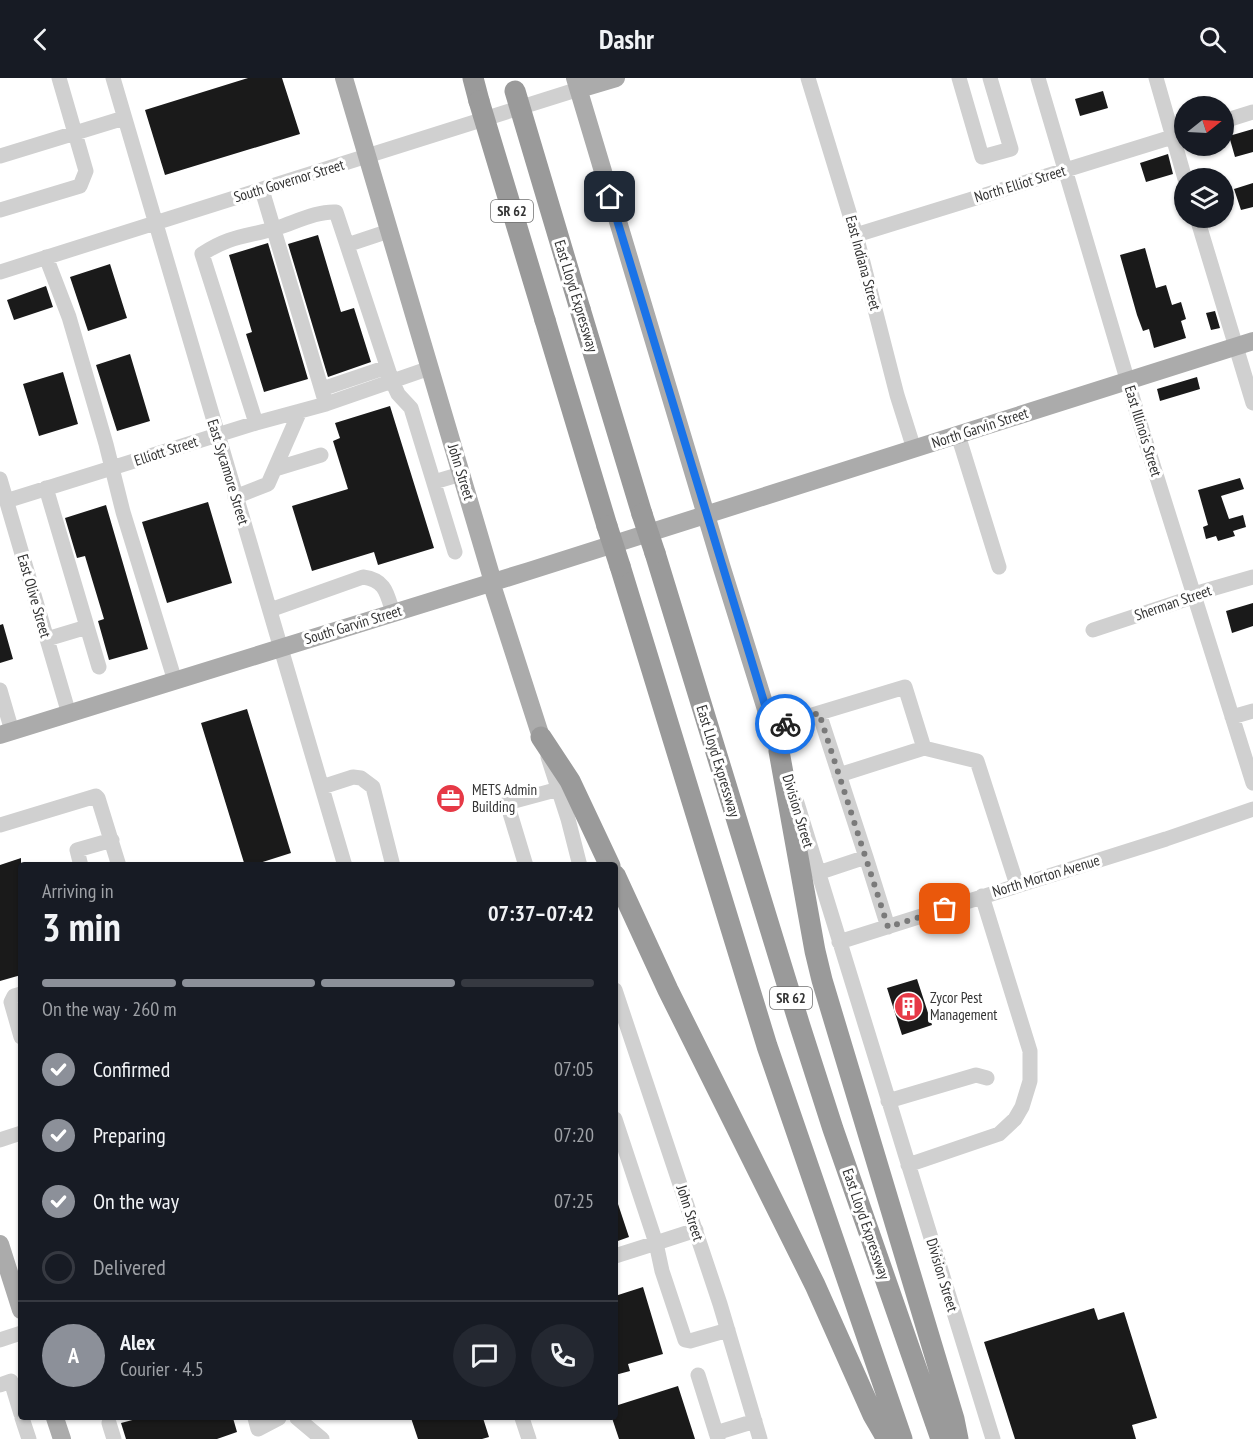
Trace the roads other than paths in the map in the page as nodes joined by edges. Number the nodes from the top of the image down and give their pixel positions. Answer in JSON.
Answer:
{"nodes":[{"id":1,"x":59,"y":78,"type":"edge"},
{"id":2,"x":112,"y":78,"type":"edge"},
{"id":3,"x":344,"y":78,"type":"edge"},
{"id":4,"x":473,"y":78,"type":"edge"},
{"id":5,"x":616,"y":78,"type":"edge"},
{"id":6,"x":808,"y":78,"type":"edge"},
{"id":7,"x":959,"y":78,"type":"edge"},
{"id":8,"x":990,"y":78,"type":"edge"},
{"id":9,"x":1038,"y":78,"type":"edge"},
{"id":10,"x":1156,"y":78,"type":"edge"},
{"id":11,"x":513,"y":84,"type":"edge"},
{"id":12,"x":577,"y":84,"type":"edge"},
{"id":13,"x":1253,"y":112,"type":"edge"},
{"id":14,"x":124,"y":118,"type":"junction"},
{"id":15,"x":1234,"y":118,"type":"edge"},
{"id":16,"x":1174,"y":120,"type":"edge"},
{"id":17,"x":76,"y":133,"type":"junction"},
{"id":18,"x":1174,"y":136,"type":"edge"},
{"id":19,"x":0,"y":156,"type":"edge"},
{"id":20,"x":368,"y":156,"type":"junction"},
{"id":21,"x":1065,"y":170,"type":"junction"},
{"id":22,"x":262,"y":190,"type":"junction"},
{"id":23,"x":0,"y":210,"type":"edge"},
{"id":24,"x":155,"y":223,"type":"junction"},
{"id":25,"x":274,"y":228,"type":"junction"},
{"id":26,"x":1200,"y":228,"type":"edge"},
{"id":27,"x":389,"y":231,"type":"junction"},
{"id":28,"x":855,"y":235,"type":"junction"},
{"id":29,"x":347,"y":245,"type":"junction"},
{"id":30,"x":46,"y":257,"type":"junction"},
{"id":31,"x":0,"y":272,"type":"edge"},
{"id":32,"x":1253,"y":341,"type":"edge"},
{"id":33,"x":1235,"y":347,"type":"junction"},
{"id":34,"x":430,"y":368,"type":"junction"},
{"id":35,"x":390,"y":374,"type":"junction"},
{"id":36,"x":1127,"y":381,"type":"junction"},
{"id":37,"x":324,"y":396,"type":"junction"},
{"id":38,"x":1253,"y":403,"type":"edge"},
{"id":39,"x":300,"y":411,"type":"junction"},
{"id":40,"x":256,"y":423,"type":"junction"},
{"id":41,"x":217,"y":435,"type":"junction"},
{"id":42,"x":958,"y":435,"type":"junction"},
{"id":43,"x":914,"y":449,"type":"junction"},
{"id":44,"x":321,"y":455,"type":"dead end"},
{"id":45,"x":111,"y":469,"type":"junction"},
{"id":46,"x":275,"y":469,"type":"junction"},
{"id":47,"x":461,"y":474,"type":"junction"},
{"id":48,"x":0,"y":479,"type":"edge"},
{"id":49,"x":434,"y":482,"type":"junction"},
{"id":50,"x":46,"y":488,"type":"junction"},
{"id":51,"x":235,"y":497,"type":"junction"},
{"id":52,"x":6,"y":501,"type":"junction"},
{"id":53,"x":707,"y":514,"type":"junction"},
{"id":54,"x":455,"y":552,"type":"dead end"},
{"id":55,"x":999,"y":567,"type":"dead end"},
{"id":56,"x":1253,"y":577,"type":"edge"},
{"id":57,"x":494,"y":582,"type":"junction"},
{"id":58,"x":1194,"y":594,"type":"junction"},
{"id":59,"x":270,"y":610,"type":"junction"},
{"id":60,"x":393,"y":613,"type":"junction"},
{"id":61,"x":87,"y":627,"type":"junction"},
{"id":62,"x":1093,"y":630,"type":"dead end"},
{"id":63,"x":46,"y":639,"type":"junction"},
{"id":64,"x":281,"y":647,"type":"junction"},
{"id":65,"x":99,"y":667,"type":"dead end"},
{"id":66,"x":175,"y":681,"type":"junction"},
{"id":67,"x":0,"y":690,"type":"edge"},
{"id":68,"x":1253,"y":711,"type":"edge"},
{"id":69,"x":819,"y":713,"type":"junction"},
{"id":70,"x":69,"y":714,"type":"junction"},
{"id":71,"x":1232,"y":717,"type":"junction"},
{"id":72,"x":772,"y":728,"type":"junction"},
{"id":73,"x":6,"y":733,"type":"edge"},
{"id":74,"x":540,"y":737,"type":"junction"},
{"id":75,"x":924,"y":748,"type":"junction"},
{"id":76,"x":779,"y":751,"type":"junction"},
{"id":77,"x":839,"y":775,"type":"junction"},
{"id":78,"x":1253,"y":783,"type":"edge"},
{"id":79,"x":322,"y":787,"type":"junction"},
{"id":80,"x":559,"y":789,"type":"junction"},
{"id":81,"x":1253,"y":809,"type":"edge"},
{"id":82,"x":0,"y":825,"type":"edge"},
{"id":83,"x":112,"y":840,"type":"junction"},
{"id":84,"x":866,"y":857,"type":"junction"},
{"id":85,"x":80,"y":862,"type":"edge"},
{"id":86,"x":118,"y":862,"type":"edge"},
{"id":87,"x":344,"y":862,"type":"edge"},
{"id":88,"x":392,"y":862,"type":"edge"},
{"id":89,"x":525,"y":862,"type":"edge"},
{"id":90,"x":579,"y":862,"type":"edge"},
{"id":91,"x":608,"y":862,"type":"edge"},
{"id":92,"x":818,"y":873,"type":"junction"},
{"id":93,"x":618,"y":882,"type":"edge"},
{"id":94,"x":1017,"y":885,"type":"junction"},
{"id":95,"x":982,"y":897,"type":"junction"},
{"id":96,"x":888,"y":927,"type":"junction"},
{"id":97,"x":839,"y":942,"type":"junction"},
{"id":98,"x":18,"y":995,"type":"edge"},
{"id":99,"x":618,"y":999,"type":"edge"},
{"id":100,"x":18,"y":1026,"type":"edge"},
{"id":101,"x":987,"y":1078,"type":"dead end"},
{"id":102,"x":888,"y":1101,"type":"junction"},
{"id":103,"x":618,"y":1128,"type":"edge"},
{"id":104,"x":18,"y":1134,"type":"edge"},
{"id":105,"x":0,"y":1140,"type":"edge"},
{"id":106,"x":908,"y":1165,"type":"junction"},
{"id":107,"x":696,"y":1230,"type":"junction"},
{"id":108,"x":656,"y":1243,"type":"junction"},
{"id":109,"x":0,"y":1244,"type":"edge"},
{"id":110,"x":618,"y":1255,"type":"edge"},
{"id":111,"x":18,"y":1301,"type":"edge"},
{"id":112,"x":728,"y":1330,"type":"junction"},
{"id":113,"x":18,"y":1334,"type":"edge"},
{"id":114,"x":0,"y":1340,"type":"edge"},
{"id":115,"x":698,"y":1375,"type":"dead end"},
{"id":116,"x":0,"y":1385,"type":"edge"},
{"id":117,"x":18,"y":1403,"type":"edge"},
{"id":118,"x":23,"y":1420,"type":"edge"},
{"id":119,"x":56,"y":1420,"type":"edge"},
{"id":120,"x":275,"y":1420,"type":"edge"},
{"id":121,"x":299,"y":1420,"type":"edge"},
{"id":122,"x":523,"y":1420,"type":"edge"},
{"id":123,"x":755,"y":1421,"type":"junction"},
{"id":124,"x":109,"y":1423,"type":"dead end"},
{"id":125,"x":258,"y":1429,"type":"edge"},
{"id":126,"x":717,"y":1436,"type":"edge"},
{"id":127,"x":29,"y":1439,"type":"edge"},
{"id":128,"x":62,"y":1439,"type":"edge"},
{"id":129,"x":114,"y":1439,"type":"edge"},
{"id":130,"x":322,"y":1439,"type":"edge"},
{"id":131,"x":529,"y":1439,"type":"edge"},
{"id":132,"x":760,"y":1439,"type":"edge"},
{"id":133,"x":887,"y":1439,"type":"edge"},
{"id":134,"x":902,"y":1439,"type":"edge"},
{"id":135,"x":941,"y":1439,"type":"edge"},
{"id":136,"x":958,"y":1439,"type":"edge"},
{"id":137,"x":993,"y":1439,"type":"edge"}],
"edges":[{"from":1,"to":17,"type":"street"},
{"from":2,"to":14,"type":"street","name":"East Sycamore Street"},
{"from":3,"to":20,"type":"main road","name":"John Street"},
{"from":4,"to":134,"type":"highway","number":"SR 62","bridge":true},
{"from":5,"to":12,"type":"main road"},
{"from":6,"to":28,"type":"street","name":"East Indiana Street"},
{"from":7,"to":8,"type":"street"},
{"from":9,"to":21,"type":"street","name":"East Illinois Street"},
{"from":10,"to":16,"type":"street"},
{"from":11,"to":135,"type":"highway","name":"East Lloyd Expressway","number":"SR 62","bridge":true},
{"from":12,"to":20,"type":"street","name":"South Governor Street"},
{"from":12,"to":53,"type":"main road","name":"Division Street"},
{"from":13,"to":15,"type":"street"},
{"from":14,"to":17,"type":"street"},
{"from":14,"to":24,"type":"street","name":"East Sycamore Street"},
{"from":17,"to":19,"type":"street"},
{"from":17,"to":23,"type":"street"},
{"from":18,"to":21,"type":"street","name":"North Elliot Street"},
{"from":20,"to":22,"type":"street","name":"South Governor Street"},
{"from":20,"to":27,"type":"main road","name":"John Street"},
{"from":21,"to":28,"type":"street","name":"North Elliot Street"},
{"from":21,"to":36,"type":"street","name":"East Illinois Street"},
{"from":22,"to":24,"type":"street","name":"South Governor Street"},
{"from":22,"to":25,"type":"street"},
{"from":24,"to":30,"type":"street","name":"South Governor Street"},
{"from":24,"to":41,"type":"street","name":"East Sycamore Street"},
{"from":25,"to":29,"type":"street"},
{"from":25,"to":37,"type":"street"},
{"from":25,"to":40,"type":"street"},
{"from":26,"to":33,"type":"street"},
{"from":27,"to":29,"type":"street"},
{"from":27,"to":34,"type":"main road","name":"John Street"},
{"from":28,"to":43,"type":"street","name":"East Indiana Street"},
{"from":29,"to":35,"type":"street"},
{"from":30,"to":31,"type":"street","name":"South Governor Street"},
{"from":30,"to":45,"type":"street"},
{"from":32,"to":33,"type":"main road","name":"North Garvin Street"},
{"from":33,"to":36,"type":"main road","name":"North Garvin Street"},
{"from":33,"to":38,"type":"street"},
{"from":34,"to":35,"type":"street","name":"Elliott Street"},
{"from":34,"to":47,"type":"main road","name":"John Street"},
{"from":35,"to":37,"type":"street","name":"Elliott Street"},
{"from":35,"to":49,"type":"street"},
{"from":36,"to":42,"type":"main road","name":"North Garvin Street"},
{"from":36,"to":58,"type":"street","name":"East Illinois Street"},
{"from":37,"to":39,"type":"street","name":"Elliott Street"},
{"from":39,"to":40,"type":"street","name":"Elliott Street"},
{"from":39,"to":46,"type":"street"},
{"from":40,"to":41,"type":"street","name":"Elliott Street"},
{"from":41,"to":45,"type":"street","name":"Elliott Street"},
{"from":41,"to":51,"type":"street","name":"East Sycamore Street"},
{"from":42,"to":43,"type":"main road","name":"North Garvin Street"},
{"from":42,"to":55,"type":"street"},
{"from":43,"to":53,"type":"main road","name":"North Garvin Street"},
{"from":44,"to":46,"type":"street"},
{"from":45,"to":50,"type":"street","name":"Elliott Street"},
{"from":45,"to":66,"type":"street"},
{"from":46,"to":51,"type":"street"},
{"from":47,"to":49,"type":"street"},
{"from":47,"to":57,"type":"main road","name":"John Street"},
{"from":48,"to":52,"type":"street","name":"East Olive Street"},
{"from":49,"to":54,"type":"street"},
{"from":50,"to":52,"type":"street","name":"Elliott Street"},
{"from":50,"to":61,"type":"street"},
{"from":51,"to":59,"type":"street","name":"East Sycamore Street"},
{"from":52,"to":63,"type":"street","name":"East Olive Street"},
{"from":53,"to":57,"type":"main road","name":"South Garvin Street"},
{"from":53,"to":72,"type":"main road","name":"Division Street"},
{"from":56,"to":58,"type":"street","name":"Sherman Street"},
{"from":57,"to":60,"type":"main road","name":"South Garvin Street"},
{"from":57,"to":74,"type":"main road","name":"John Street"},
{"from":58,"to":62,"type":"street","name":"Sherman Street"},
{"from":58,"to":71,"type":"street","name":"East Illinois Street"},
{"from":59,"to":60,"type":"street"},
{"from":59,"to":64,"type":"street","name":"East Sycamore Street"},
{"from":60,"to":64,"type":"main road","name":"South Garvin Street"},
{"from":61,"to":63,"type":"street"},
{"from":61,"to":65,"type":"street"},
{"from":63,"to":70,"type":"street","name":"East Olive Street"},
{"from":64,"to":66,"type":"main road","name":"South Garvin Street"},
{"from":64,"to":79,"type":"street","name":"East Sycamore Street"},
{"from":66,"to":70,"type":"main road","name":"South Garvin Street"},
{"from":67,"to":73,"type":"street"},
{"from":68,"to":71,"type":"street"},
{"from":69,"to":72,"type":"street"},
{"from":69,"to":75,"type":"street"},
{"from":69,"to":77,"type":"street"},
{"from":70,"to":73,"type":"main road","name":"South Garvin Street"},
{"from":71,"to":78,"type":"street","name":"East Illinois Street"},
{"from":72,"to":76,"type":"main road","name":"Division Street"},
{"from":74,"to":80,"type":"street","name":"John Street"},
{"from":74,"to":91,"type":"highway"},
{"from":75,"to":77,"type":"street"},
{"from":75,"to":94,"type":"street"},
{"from":76,"to":92,"type":"street","name":"Division Street"},
{"from":76,"to":136,"type":"highway"},
{"from":77,"to":84,"type":"street"},
{"from":79,"to":87,"type":"street","name":"East Sycamore Street"},
{"from":79,"to":88,"type":"street"},
{"from":80,"to":89,"type":"street"},
{"from":80,"to":90,"type":"street","name":"John Street"},
{"from":81,"to":94,"type":"street","name":"North Morton Avenue"},
{"from":82,"to":83,"type":"street"},
{"from":83,"to":85,"type":"street"},
{"from":83,"to":86,"type":"street"},
{"from":84,"to":92,"type":"street"},
{"from":84,"to":96,"type":"street"},
{"from":92,"to":97,"type":"street","name":"Division Street"},
{"from":93,"to":133,"type":"highway"},
{"from":94,"to":95,"type":"street","name":"North Morton Avenue"},
{"from":95,"to":96,"type":"street","name":"North Morton Avenue"},
{"from":95,"to":106,"type":"street"},
{"from":96,"to":97,"type":"street","name":"North Morton Avenue"},
{"from":97,"to":102,"type":"street","name":"Division Street"},
{"from":98,"to":100,"type":"street"},
{"from":99,"to":107,"type":"street","name":"John Street"},
{"from":101,"to":102,"type":"street"},
{"from":102,"to":106,"type":"street","name":"Division Street"},
{"from":103,"to":108,"type":"street"},
{"from":104,"to":105,"type":"street"},
{"from":106,"to":137,"type":"street","name":"Division Street"},
{"from":107,"to":108,"type":"street"},
{"from":107,"to":112,"type":"street","name":"John Street"},
{"from":108,"to":110,"type":"street"},
{"from":108,"to":112,"type":"street"},
{"from":109,"to":111,"type":"main road"},
{"from":112,"to":123,"type":"street","name":"John Street"},
{"from":113,"to":114,"type":"street"},
{"from":115,"to":126,"type":"street"},
{"from":116,"to":117,"type":"street"},
{"from":118,"to":127,"type":"street"},
{"from":119,"to":128,"type":"main road"},
{"from":120,"to":125,"type":"street"},
{"from":121,"to":130,"type":"street"},
{"from":122,"to":131,"type":"street"},
{"from":123,"to":126,"type":"street"},
{"from":123,"to":132,"type":"street","name":"John Street"},
{"from":124,"to":129,"type":"street"}]}
